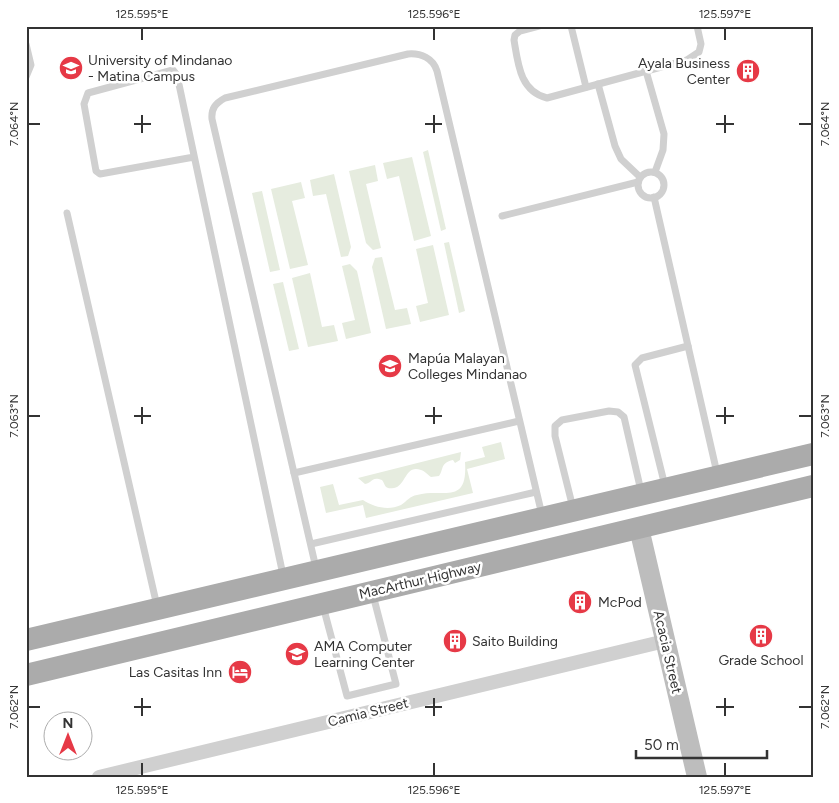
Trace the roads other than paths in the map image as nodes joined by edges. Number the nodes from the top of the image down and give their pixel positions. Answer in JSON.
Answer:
{"nodes":[{"id":1,"x":539,"y":26,"type":"edge"},
{"id":2,"x":571,"y":26,"type":"edge"},
{"id":3,"x":697,"y":26,"type":"edge"},
{"id":4,"x":26,"y":44,"type":"edge"},
{"id":5,"x":646,"y":71,"type":"junction"},
{"id":6,"x":26,"y":77,"type":"edge"},
{"id":7,"x":598,"y":84,"type":"junction"},
{"id":8,"x":586,"y":87,"type":"junction"},
{"id":9,"x":194,"y":156,"type":"junction"},
{"id":10,"x":655,"y":172,"type":"junction"},
{"id":11,"x":639,"y":180,"type":"junction"},
{"id":12,"x":654,"y":197,"type":"junction"},
{"id":13,"x":67,"y":213,"type":"dead end"},
{"id":14,"x":502,"y":216,"type":"dead end"},
{"id":15,"x":688,"y":346,"type":"junction"},
{"id":16,"x":519,"y":421,"type":"junction"},
{"id":17,"x":813,"y":454,"type":"edge"},
{"id":18,"x":294,"y":473,"type":"junction"},
{"id":19,"x":718,"y":476,"type":"junction"},
{"id":20,"x":813,"y":486,"type":"edge"},
{"id":21,"x":666,"y":488,"type":"junction"},
{"id":22,"x":536,"y":492,"type":"junction"},
{"id":23,"x":642,"y":494,"type":"junction"},
{"id":24,"x":574,"y":510,"type":"junction"},
{"id":25,"x":543,"y":517,"type":"junction"},
{"id":26,"x":639,"y":528,"type":"junction"},
{"id":27,"x":311,"y":544,"type":"junction"},
{"id":28,"x":317,"y":570,"type":"junction"},
{"id":29,"x":287,"y":577,"type":"junction"},
{"id":30,"x":372,"y":592,"type":"junction"},
{"id":31,"x":323,"y":604,"type":"junction"},
{"id":32,"x":157,"y":608,"type":"junction"},
{"id":33,"x":299,"y":609,"type":"junction"},
{"id":34,"x":26,"y":640,"type":"edge"},
{"id":35,"x":165,"y":641,"type":"junction"},
{"id":36,"x":665,"y":641,"type":"junction"},
{"id":37,"x":26,"y":674,"type":"edge"},
{"id":38,"x":99,"y":777,"type":"edge"},
{"id":39,"x":697,"y":777,"type":"edge"}],
"edges":[{"from":1,"to":8,"type":"lane"},
{"from":2,"to":8,"type":"lane"},
{"from":3,"to":5,"type":"lane"},
{"from":4,"to":6,"type":"lane"},
{"from":5,"to":7,"type":"lane"},
{"from":5,"to":10,"type":"lane"},
{"from":7,"to":8,"type":"lane"},
{"from":7,"to":11,"type":"lane"},
{"from":9,"to":9,"type":"lane"},
{"from":9,"to":29,"type":"lane"},
{"from":10,"to":11,"type":"lane"},
{"from":10,"to":12,"type":"lane"},
{"from":11,"to":12,"type":"lane"},
{"from":11,"to":14,"type":"lane"},
{"from":12,"to":15,"type":"lane"},
{"from":13,"to":32,"type":"lane"},
{"from":15,"to":19,"type":"lane"},
{"from":15,"to":21,"type":"lane"},
{"from":16,"to":18,"type":"lane"},
{"from":16,"to":18,"type":"lane"},
{"from":16,"to":22,"type":"lane"},
{"from":17,"to":19,"type":"main road"},
{"from":18,"to":27,"type":"lane"},
{"from":19,"to":21,"type":"main road"},
{"from":20,"to":26,"type":"main road","name":"MacArthur Highway"},
{"from":21,"to":23,"type":"main road"},
{"from":22,"to":25,"type":"lane"},
{"from":22,"to":27,"type":"lane"},
{"from":23,"to":24,"type":"main road"},
{"from":23,"to":24,"type":"lane"},
{"from":24,"to":25,"type":"main road"},
{"from":25,"to":28,"type":"main road"},
{"from":26,"to":30,"type":"main road","name":"MacArthur Highway"},
{"from":26,"to":36,"type":"street","name":"Acacia Street"},
{"from":27,"to":28,"type":"lane"},
{"from":28,"to":29,"type":"main road"},
{"from":29,"to":32,"type":"main road"},
{"from":29,"to":33,"type":"main road"},
{"from":30,"to":31,"type":"main road","name":"MacArthur Highway"},
{"from":30,"to":31,"type":"lane"},
{"from":31,"to":33,"type":"main road","name":"MacArthur Highway"},
{"from":32,"to":34,"type":"main road"},
{"from":32,"to":35,"type":"main road"},
{"from":33,"to":35,"type":"main road","name":"MacArthur Highway"},
{"from":35,"to":37,"type":"main road","name":"MacArthur Highway"},
{"from":36,"to":38,"type":"street","name":"Camia Street"},
{"from":36,"to":39,"type":"street","name":"Acacia Street"}]}
